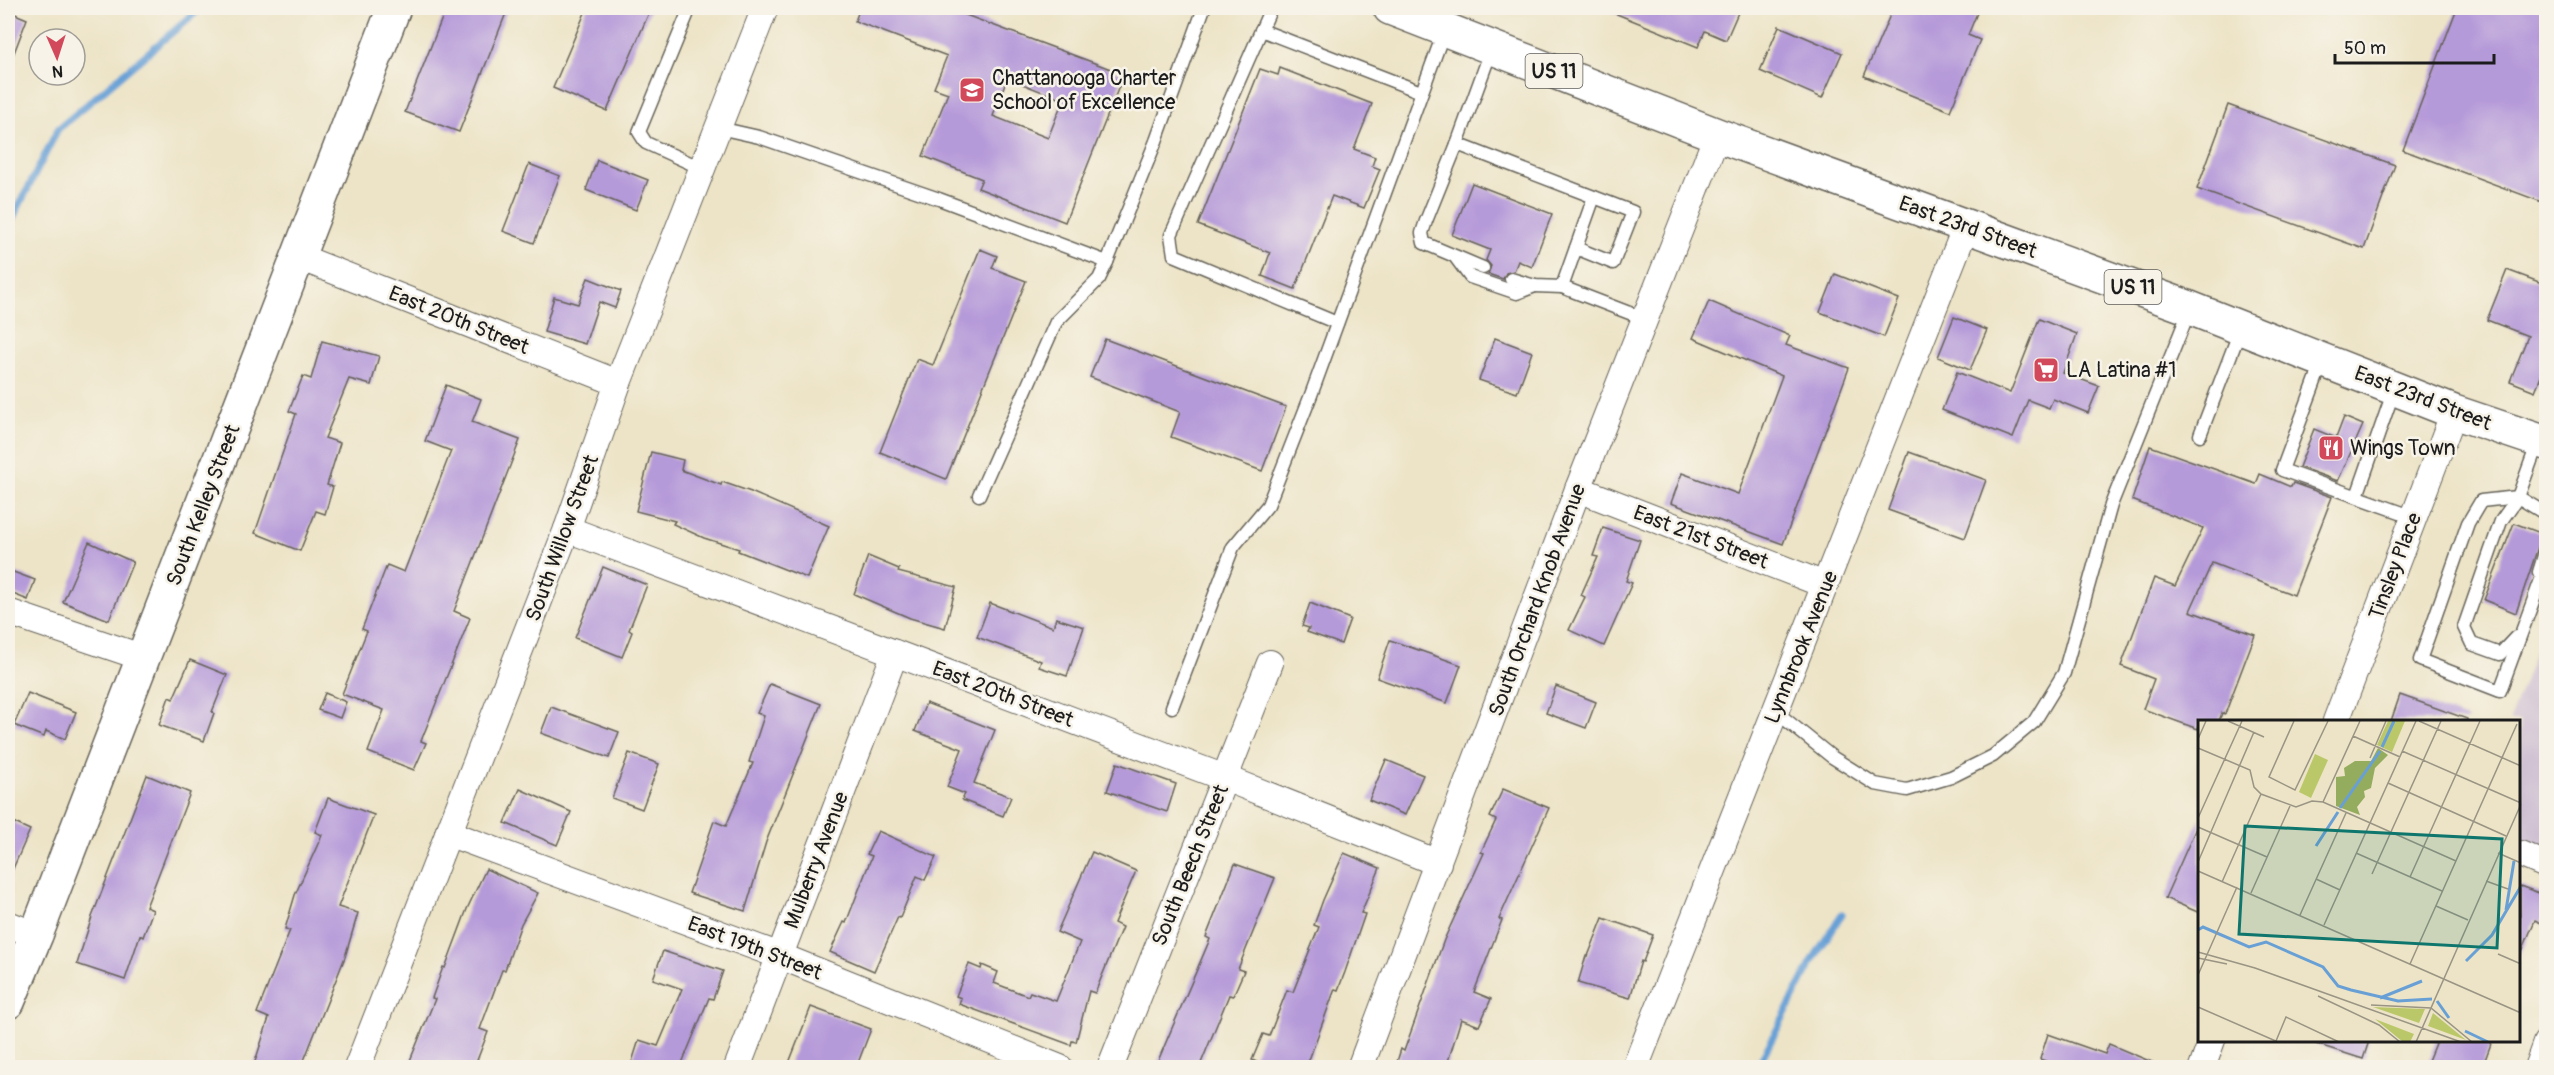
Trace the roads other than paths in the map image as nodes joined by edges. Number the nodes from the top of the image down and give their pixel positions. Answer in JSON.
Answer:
{"nodes":[{"id":1,"x":394,"y":8,"type":"edge"},
{"id":2,"x":690,"y":8,"type":"edge"},
{"id":3,"x":765,"y":8,"type":"edge"},
{"id":4,"x":1204,"y":8,"type":"edge"},
{"id":5,"x":1271,"y":8,"type":"edge"},
{"id":6,"x":1390,"y":8,"type":"edge"},
{"id":7,"x":1442,"y":18,"type":"edge"},
{"id":8,"x":1261,"y":30,"type":"junction"},
{"id":9,"x":1492,"y":47,"type":"junction"},
{"id":10,"x":1421,"y":92,"type":"junction"},
{"id":11,"x":719,"y":128,"type":"junction"},
{"id":12,"x":1718,"y":135,"type":"junction"},
{"id":13,"x":1457,"y":144,"type":"junction"},
{"id":14,"x":703,"y":169,"type":"junction"},
{"id":15,"x":1594,"y":197,"type":"junction"},
{"id":16,"x":1966,"y":226,"type":"junction"},
{"id":17,"x":1576,"y":248,"type":"junction"},
{"id":18,"x":299,"y":257,"type":"junction"},
{"id":19,"x":1455,"y":257,"type":"junction"},
{"id":20,"x":1107,"y":262,"type":"junction"},
{"id":21,"x":1483,"y":268,"type":"dead end"},
{"id":22,"x":1512,"y":279,"type":"dead end"},
{"id":23,"x":1535,"y":286,"type":"junction"},
{"id":24,"x":1562,"y":287,"type":"junction"},
{"id":25,"x":2190,"y":308,"type":"junction"},
{"id":26,"x":1645,"y":319,"type":"junction"},
{"id":27,"x":1337,"y":323,"type":"junction"},
{"id":28,"x":2241,"y":327,"type":"junction"},
{"id":29,"x":2323,"y":360,"type":"junction"},
{"id":30,"x":618,"y":383,"type":"junction"},
{"id":31,"x":2394,"y":388,"type":"junction"},
{"id":32,"x":2454,"y":412,"type":"junction"},
{"id":33,"x":2200,"y":435,"type":"dead end"},
{"id":34,"x":2542,"y":442,"type":"edge"},
{"id":35,"x":1578,"y":489,"type":"junction"},
{"id":36,"x":979,"y":495,"type":"dead end"},
{"id":37,"x":2357,"y":496,"type":"junction"},
{"id":38,"x":2518,"y":497,"type":"junction"},
{"id":39,"x":2547,"y":514,"type":"edge"},
{"id":40,"x":2414,"y":517,"type":"junction"},
{"id":41,"x":567,"y":529,"type":"junction"},
{"id":42,"x":2547,"y":549,"type":"edge"},
{"id":43,"x":2547,"y":566,"type":"edge"},
{"id":44,"x":1825,"y":585,"type":"junction"},
{"id":45,"x":8,"y":612,"type":"edge"},
{"id":46,"x":895,"y":653,"type":"junction"},
{"id":47,"x":144,"y":658,"type":"junction"},
{"id":48,"x":1270,"y":663,"type":"dead end"},
{"id":49,"x":1172,"y":707,"type":"dead end"},
{"id":50,"x":1775,"y":711,"type":"junction"},
{"id":51,"x":2336,"y":720,"type":"edge"},
{"id":52,"x":1225,"y":778,"type":"junction"},
{"id":53,"x":448,"y":833,"type":"junction"},
{"id":54,"x":2521,"y":854,"type":"edge"},
{"id":55,"x":1438,"y":863,"type":"junction"},
{"id":56,"x":2547,"y":865,"type":"edge"},
{"id":57,"x":22,"y":929,"type":"edge"},
{"id":58,"x":780,"y":956,"type":"junction"},
{"id":59,"x":8,"y":1002,"type":"edge"},
{"id":60,"x":2212,"y":1042,"type":"edge"},
{"id":61,"x":2547,"y":1043,"type":"edge"},
{"id":62,"x":357,"y":1068,"type":"edge"},
{"id":63,"x":737,"y":1068,"type":"edge"},
{"id":64,"x":1060,"y":1068,"type":"edge"},
{"id":65,"x":1110,"y":1068,"type":"edge"},
{"id":66,"x":1360,"y":1068,"type":"edge"},
{"id":67,"x":1635,"y":1068,"type":"edge"},
{"id":68,"x":2202,"y":1068,"type":"edge"},
{"id":69,"x":2537,"y":1068,"type":"edge"}],
"edges":[{"from":1,"to":18,"type":"main road","name":"South Kelley Street"},
{"from":2,"to":14,"type":"lane"},
{"from":3,"to":11,"type":"street","name":"South Willow Street"},
{"from":4,"to":20,"type":"lane"},
{"from":5,"to":8,"type":"lane"},
{"from":6,"to":7,"type":"main road","name":"East 23rd Street","number":"US 11"},
{"from":7,"to":9,"type":"main road","name":"East 23rd Street","number":"US 11"},
{"from":7,"to":10,"type":"lane"},
{"from":8,"to":10,"type":"lane"},
{"from":8,"to":27,"type":"lane"},
{"from":9,"to":12,"type":"main road","name":"East 23rd Street","number":"US 11"},
{"from":9,"to":13,"type":"lane"},
{"from":10,"to":27,"type":"lane"},
{"from":11,"to":14,"type":"street","name":"South Willow Street"},
{"from":11,"to":20,"type":"lane"},
{"from":12,"to":16,"type":"main road","name":"East 23rd Street","number":"US 11"},
{"from":12,"to":26,"type":"street","name":"South Orchard Knob Avenue"},
{"from":13,"to":15,"type":"lane"},
{"from":13,"to":19,"type":"lane"},
{"from":14,"to":30,"type":"street","name":"South Willow Street"},
{"from":15,"to":17,"type":"lane"},
{"from":15,"to":17,"type":"lane"},
{"from":16,"to":25,"type":"main road","name":"East 23rd Street","number":"US 11"},
{"from":16,"to":44,"type":"street","name":"Lynnbrook Avenue"},
{"from":17,"to":24,"type":"lane"},
{"from":18,"to":30,"type":"street","name":"East 20th Street"},
{"from":18,"to":47,"type":"main road","name":"South Kelley Street"},
{"from":19,"to":21,"type":"lane"},
{"from":19,"to":23,"type":"lane"},
{"from":20,"to":36,"type":"lane"},
{"from":22,"to":23,"type":"lane"},
{"from":23,"to":24,"type":"lane"},
{"from":24,"to":26,"type":"lane"},
{"from":25,"to":28,"type":"main road","name":"East 23rd Street","number":"US 11"},
{"from":25,"to":50,"type":"lane"},
{"from":26,"to":35,"type":"street","name":"South Orchard Knob Avenue"},
{"from":27,"to":49,"type":"lane"},
{"from":28,"to":29,"type":"main road","name":"East 23rd Street","number":"US 11"},
{"from":28,"to":33,"type":"lane"},
{"from":29,"to":31,"type":"main road","name":"East 23rd Street","number":"US 11"},
{"from":29,"to":37,"type":"lane"},
{"from":30,"to":41,"type":"street","name":"South Willow Street"},
{"from":31,"to":32,"type":"main road","name":"East 23rd Street","number":"US 11"},
{"from":31,"to":37,"type":"lane"},
{"from":32,"to":34,"type":"main road","name":"East 23rd Street","number":"US 11"},
{"from":32,"to":40,"type":"street","name":"Tinsley Place"},
{"from":34,"to":38,"type":"lane"},
{"from":35,"to":44,"type":"street","name":"East 21st Street"},
{"from":35,"to":55,"type":"street","name":"South Orchard Knob Avenue"},
{"from":37,"to":40,"type":"lane"},
{"from":38,"to":39,"type":"lane"},
{"from":38,"to":42,"type":"lane"},
{"from":38,"to":43,"type":"lane"},
{"from":40,"to":51,"type":"street","name":"Tinsley Place"},
{"from":41,"to":46,"type":"street","name":"East 20th Street"},
{"from":41,"to":53,"type":"street","name":"South Willow Street"},
{"from":44,"to":50,"type":"street","name":"Lynnbrook Avenue"},
{"from":45,"to":47,"type":"street"},
{"from":46,"to":52,"type":"street","name":"East 20th Street"},
{"from":46,"to":58,"type":"street","name":"Mulberry Avenue"},
{"from":47,"to":57,"type":"main road","name":"South Kelley Street"},
{"from":48,"to":52,"type":"street","name":"South Beech Street"},
{"from":50,"to":67,"type":"street","name":"Lynnbrook Avenue"},
{"from":52,"to":55,"type":"street","name":"East 20th Street"},
{"from":52,"to":65,"type":"street","name":"South Beech Street"},
{"from":53,"to":58,"type":"street","name":"East 19th Street"},
{"from":53,"to":62,"type":"street","name":"South Willow Street"},
{"from":54,"to":56,"type":"street"},
{"from":55,"to":66,"type":"street","name":"South Orchard Knob Avenue"},
{"from":57,"to":59,"type":"main road","name":"South Kelley Street"},
{"from":58,"to":63,"type":"street","name":"Mulberry Avenue"},
{"from":58,"to":64,"type":"street","name":"East 19th Street"},
{"from":60,"to":68,"type":"street"},
{"from":61,"to":69,"type":"street"}]}
